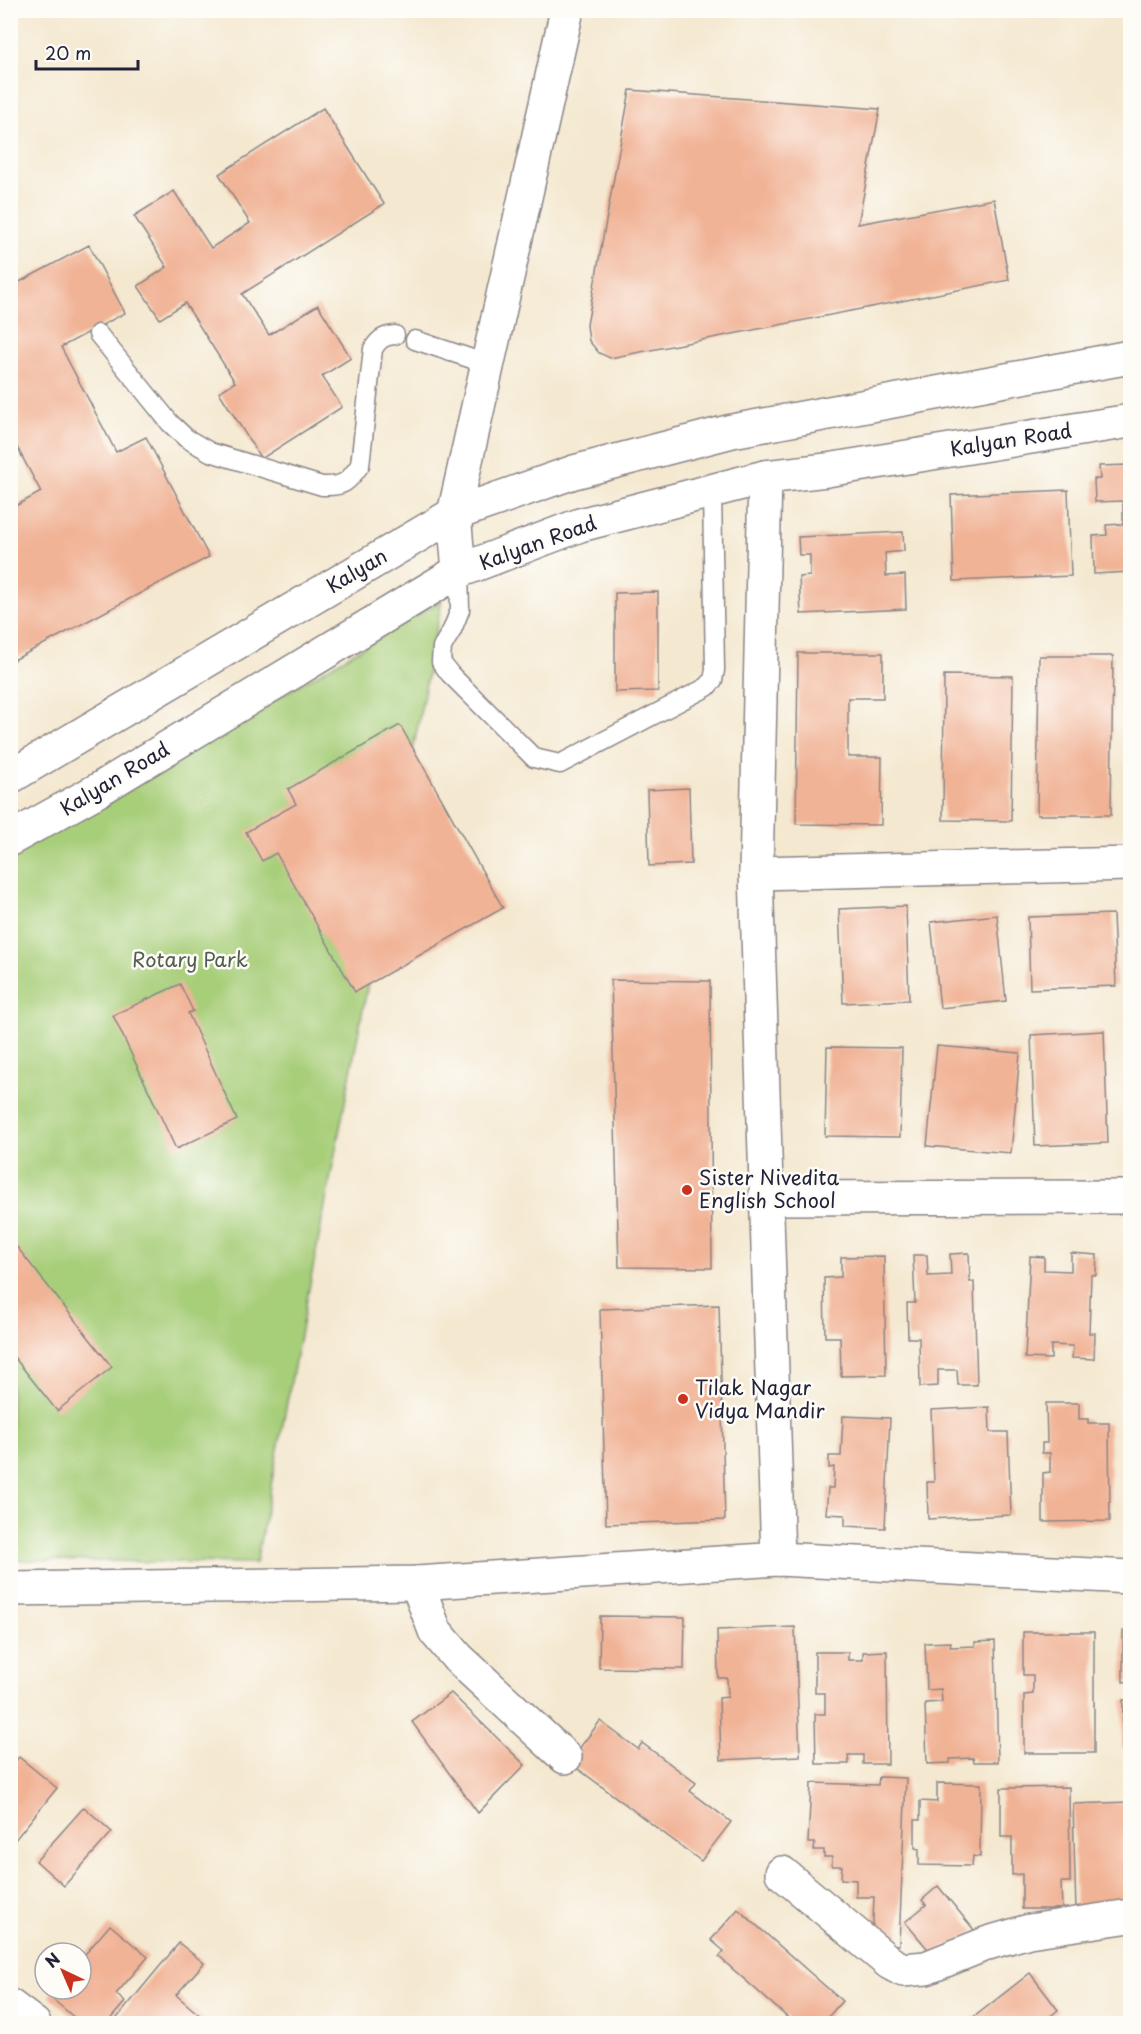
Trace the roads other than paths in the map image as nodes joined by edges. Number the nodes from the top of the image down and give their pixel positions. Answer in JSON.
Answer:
{"nodes":[{"id":1,"x":567,"y":10,"type":"edge"},
{"id":2,"x":99,"y":334,"type":"dead end"},
{"id":3,"x":395,"y":335,"type":"dead end"},
{"id":4,"x":415,"y":340,"type":"dead end"},
{"id":5,"x":1131,"y":357,"type":"edge"},
{"id":6,"x":487,"y":364,"type":"junction"},
{"id":7,"x":1131,"y":421,"type":"edge"},
{"id":8,"x":765,"y":477,"type":"junction"},
{"id":9,"x":712,"y":491,"type":"junction"},
{"id":10,"x":454,"y":514,"type":"junction"},
{"id":11,"x":459,"y":571,"type":"junction"},
{"id":12,"x":10,"y":777,"type":"edge"},
{"id":13,"x":10,"y":839,"type":"edge"},
{"id":14,"x":1131,"y":864,"type":"edge"},
{"id":15,"x":756,"y":873,"type":"junction"},
{"id":16,"x":1131,"y":1197,"type":"edge"},
{"id":17,"x":765,"y":1198,"type":"junction"},
{"id":18,"x":778,"y":1559,"type":"junction"},
{"id":19,"x":1131,"y":1577,"type":"edge"},
{"id":20,"x":417,"y":1583,"type":"junction"},
{"id":21,"x":10,"y":1589,"type":"edge"},
{"id":22,"x":565,"y":1757,"type":"dead end"},
{"id":23,"x":782,"y":1873,"type":"dead end"},
{"id":24,"x":1131,"y":1916,"type":"edge"},
{"id":25,"x":10,"y":2006,"type":"edge"},
{"id":26,"x":34,"y":2024,"type":"edge"}],
"edges":[{"from":1,"to":6,"type":"street"},
{"from":2,"to":3,"type":"lane"},
{"from":4,"to":6,"type":"lane"},
{"from":5,"to":10,"type":"street","name":"Kalyan"},
{"from":6,"to":10,"type":"street"},
{"from":7,"to":8,"type":"street","name":"Kalyan Road"},
{"from":8,"to":9,"type":"street","name":"Kalyan Road"},
{"from":8,"to":15,"type":"street"},
{"from":9,"to":11,"type":"street","name":"Kalyan Road"},
{"from":9,"to":11,"type":"lane"},
{"from":10,"to":11,"type":"street"},
{"from":10,"to":12,"type":"street","name":"Kalyan"},
{"from":11,"to":13,"type":"street","name":"Kalyan Road"},
{"from":14,"to":15,"type":"street"},
{"from":15,"to":17,"type":"street"},
{"from":16,"to":17,"type":"street"},
{"from":17,"to":18,"type":"street"},
{"from":18,"to":19,"type":"street"},
{"from":18,"to":20,"type":"street"},
{"from":20,"to":21,"type":"street"},
{"from":20,"to":22,"type":"street"},
{"from":23,"to":24,"type":"street"},
{"from":25,"to":26,"type":"street"}]}
